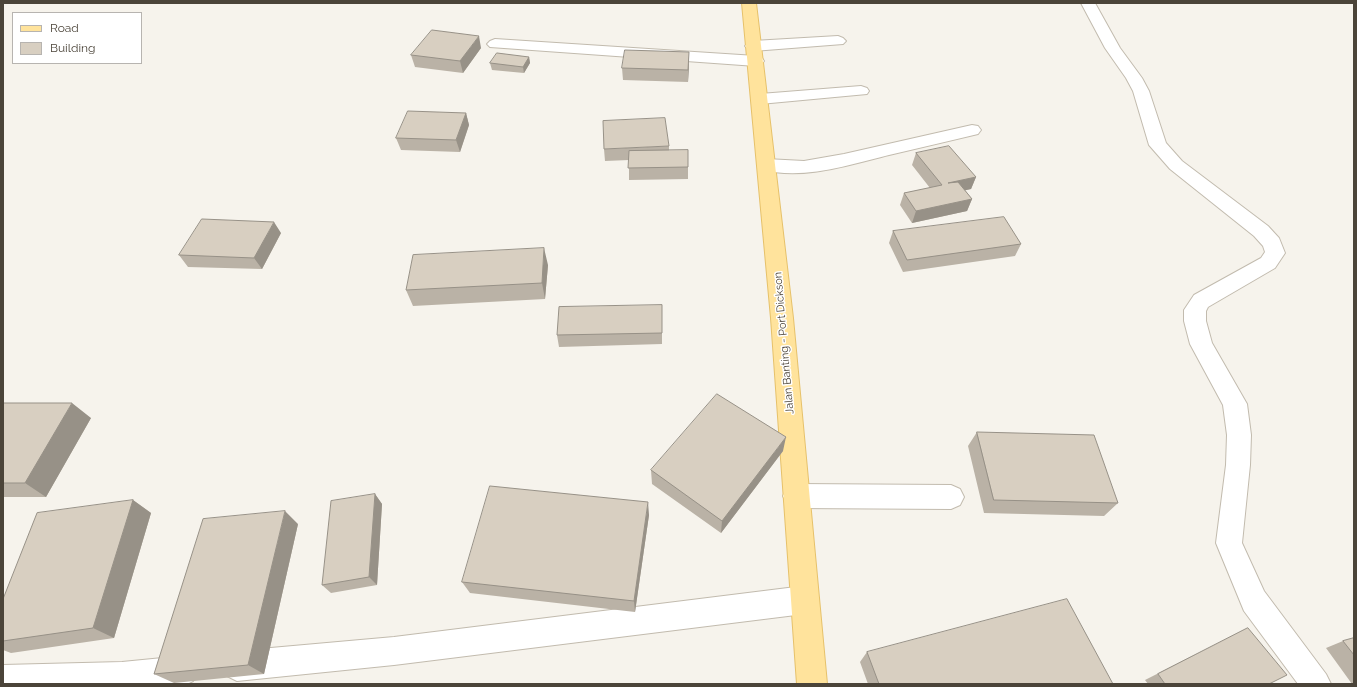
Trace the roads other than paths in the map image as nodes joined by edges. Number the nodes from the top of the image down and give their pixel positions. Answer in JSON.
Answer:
{"nodes":[{"id":1,"x":748,"y":3,"type":"edge"},
{"id":2,"x":1088,"y":3,"type":"edge"},
{"id":3,"x":838,"y":41,"type":"dead end"},
{"id":4,"x":495,"y":44,"type":"dead end"},
{"id":5,"x":754,"y":53,"type":"junction"},
{"id":6,"x":861,"y":91,"type":"dead end"},
{"id":7,"x":760,"y":99,"type":"junction"},
{"id":8,"x":972,"y":130,"type":"dead end"},
{"id":9,"x":766,"y":165,"type":"junction"},
{"id":10,"x":796,"y":496,"type":"junction"},
{"id":11,"x":951,"y":497,"type":"dead end"},
{"id":12,"x":804,"y":600,"type":"junction"},
{"id":13,"x":3,"y":680,"type":"edge"},
{"id":14,"x":812,"y":684,"type":"edge"},
{"id":15,"x":1316,"y":684,"type":"edge"}],
"edges":[{"from":1,"to":5,"type":"main road","name":"Jalan Banting - Port Dickson"},
{"from":2,"to":15,"type":"street"},
{"from":3,"to":5,"type":"street"},
{"from":4,"to":5,"type":"street"},
{"from":5,"to":7,"type":"main road","name":"Jalan Banting - Port Dickson"},
{"from":6,"to":7,"type":"street"},
{"from":7,"to":9,"type":"main road","name":"Jalan Banting - Port Dickson"},
{"from":8,"to":9,"type":"street"},
{"from":9,"to":10,"type":"main road","name":"Jalan Banting - Port Dickson"},
{"from":10,"to":11,"type":"street"},
{"from":10,"to":12,"type":"main road","name":"Jalan Banting - Port Dickson"},
{"from":12,"to":13,"type":"street"},
{"from":12,"to":14,"type":"main road","name":"Jalan Banting - Port Dickson"}]}
